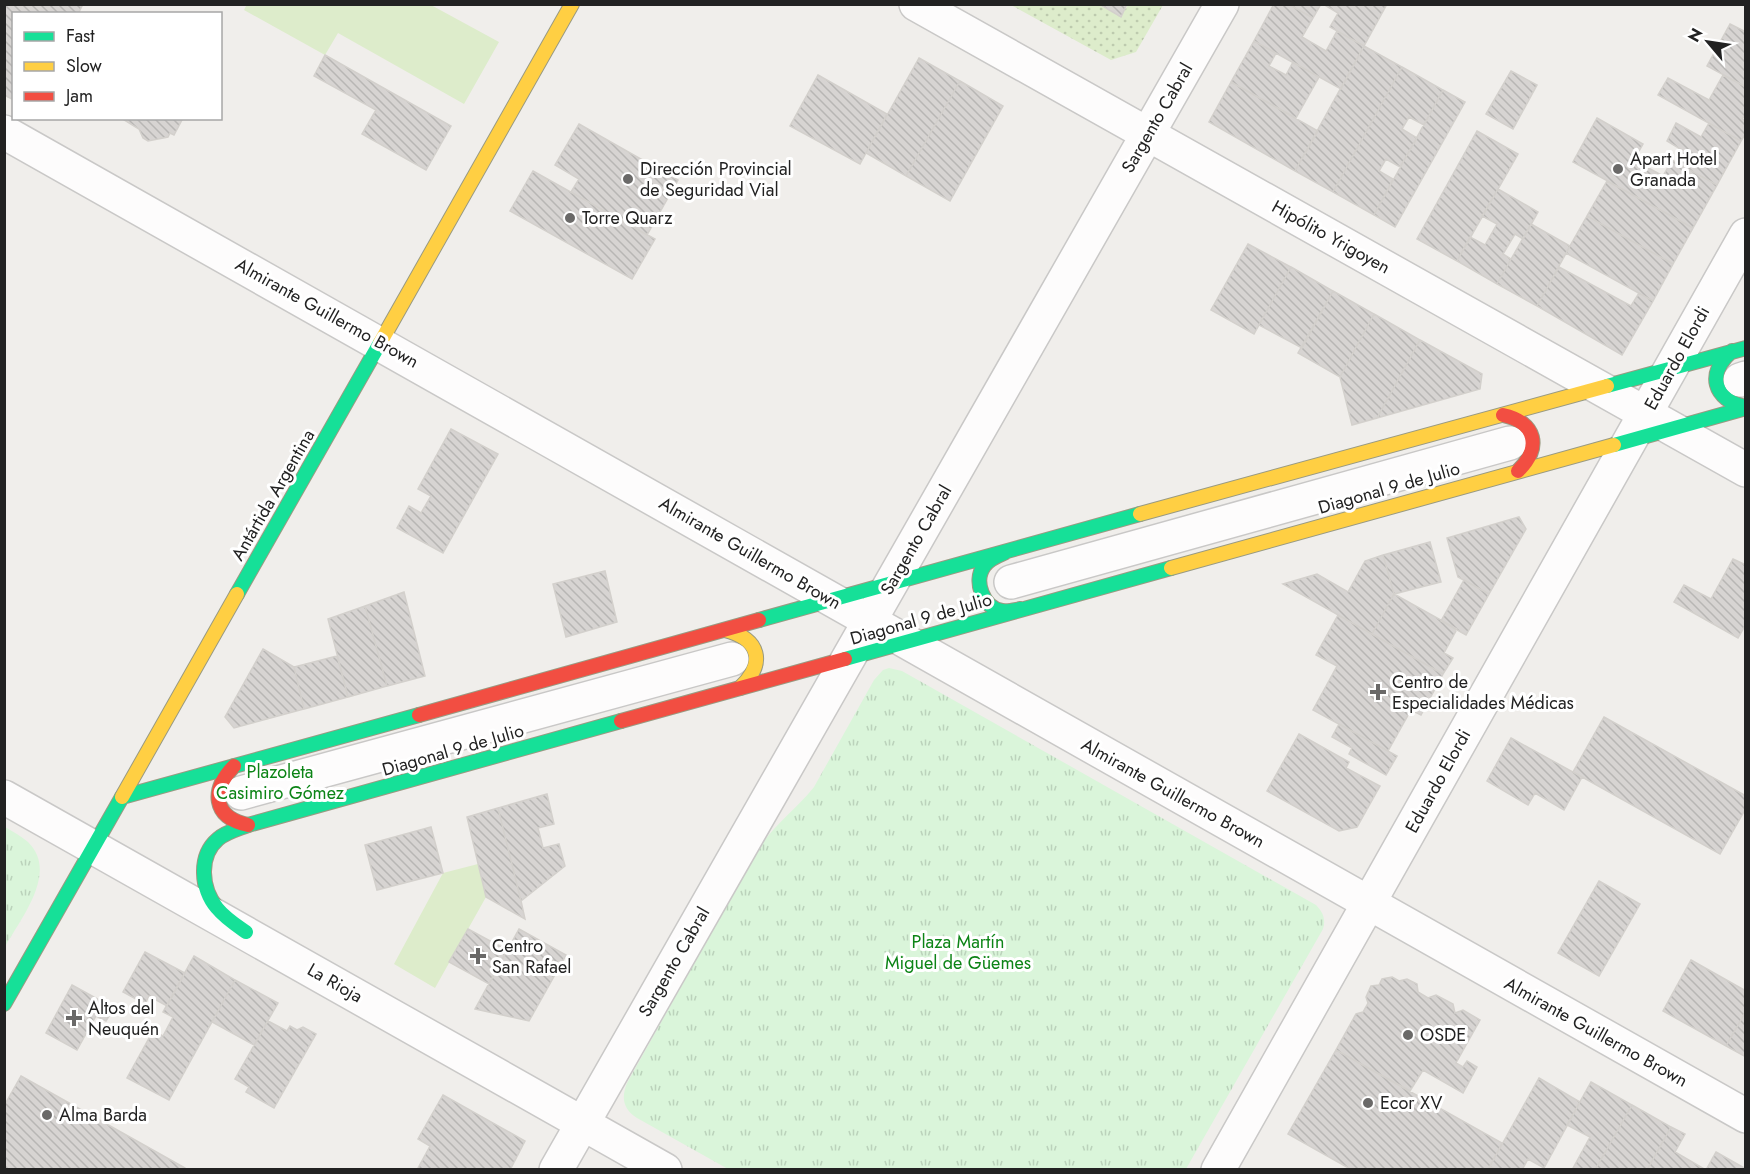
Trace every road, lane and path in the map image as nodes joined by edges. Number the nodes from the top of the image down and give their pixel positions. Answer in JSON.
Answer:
{"nodes":[{"id":1,"x":572,"y":4,"type":"edge"},
{"id":2,"x":916,"y":4,"type":"edge"},
{"id":3,"x":1222,"y":4,"type":"edge"},
{"id":4,"x":4,"y":132,"type":"edge"},
{"id":5,"x":1148,"y":135,"type":"junction"},
{"id":6,"x":1746,"y":235,"type":"edge"},
{"id":7,"x":380,"y":343,"type":"junction"},
{"id":8,"x":1671,"y":368,"type":"junction"},
{"id":9,"x":1742,"y":379,"type":"edge"},
{"id":10,"x":1599,"y":388,"type":"junction"},
{"id":11,"x":1649,"y":427,"type":"junction"},
{"id":12,"x":1510,"y":443,"type":"junction"},
{"id":13,"x":1746,"y":470,"type":"edge"},
{"id":14,"x":1013,"y":581,"type":"junction"},
{"id":15,"x":892,"y":582,"type":"junction"},
{"id":16,"x":833,"y":600,"type":"junction"},
{"id":17,"x":870,"y":621,"type":"junction"},
{"id":18,"x":907,"y":642,"type":"junction"},
{"id":19,"x":732,"y":659,"type":"junction"},
{"id":20,"x":848,"y":659,"type":"junction"},
{"id":21,"x":237,"y":780,"type":"junction"},
{"id":22,"x":4,"y":797,"type":"edge"},
{"id":23,"x":122,"y":797,"type":"junction"},
{"id":24,"x":248,"y":825,"type":"junction"},
{"id":25,"x":94,"y":847,"type":"junction"},
{"id":26,"x":1368,"y":903,"type":"junction"},
{"id":27,"x":246,"y":932,"type":"junction"},
{"id":28,"x":4,"y":1004,"type":"edge"},
{"id":29,"x":1746,"y":1116,"type":"edge"},
{"id":30,"x":582,"y":1123,"type":"junction"},
{"id":31,"x":556,"y":1170,"type":"edge"},
{"id":32,"x":665,"y":1170,"type":"edge"},
{"id":33,"x":1218,"y":1170,"type":"edge"}],
"edges":[{"from":1,"to":7,"type":"main road","name":"Antártida Argentina"},
{"from":2,"to":5,"type":"street","name":"Hipólito Yrigoyen"},
{"from":3,"to":5,"type":"street","name":"Sargento Cabral"},
{"from":4,"to":7,"type":"street","name":"Almirante Guillermo Brown"},
{"from":5,"to":10,"type":"street","name":"Hipólito Yrigoyen"},
{"from":5,"to":15,"type":"street","name":"Sargento Cabral"},
{"from":6,"to":8,"type":"street","name":"Eduardo Elordi"},
{"from":7,"to":16,"type":"street","name":"Almirante Guillermo Brown"},
{"from":7,"to":23,"type":"main road","name":"Antártida Argentina"},
{"from":8,"to":9,"type":"main road"},
{"from":8,"to":10,"type":"main road"},
{"from":8,"to":11,"type":"street","name":"Eduardo Elordi"},
{"from":9,"to":11,"type":"main road"},
{"from":10,"to":11,"type":"street","name":"Hipólito Yrigoyen"},
{"from":10,"to":12,"type":"main road"},
{"from":11,"to":12,"type":"main road"},
{"from":11,"to":13,"type":"street","name":"Hipólito Yrigoyen"},
{"from":11,"to":26,"type":"street","name":"Eduardo Elordi"},
{"from":12,"to":14,"type":"street"},
{"from":14,"to":15,"type":"main road","name":"Diagonal 9 de Julio"},
{"from":14,"to":18,"type":"main road","name":"Diagonal 9 de Julio"},
{"from":15,"to":16,"type":"main road","name":"Diagonal 9 de Julio"},
{"from":15,"to":17,"type":"street","name":"Sargento Cabral"},
{"from":16,"to":17,"type":"street","name":"Almirante Guillermo Brown"},
{"from":16,"to":19,"type":"main road","name":"Diagonal 9 de Julio"},
{"from":17,"to":18,"type":"street","name":"Almirante Guillermo Brown"},
{"from":17,"to":20,"type":"street","name":"Sargento Cabral"},
{"from":18,"to":20,"type":"main road","name":"Diagonal 9 de Julio"},
{"from":18,"to":26,"type":"street","name":"Almirante Guillermo Brown"},
{"from":19,"to":20,"type":"main road","name":"Diagonal 9 de Julio"},
{"from":19,"to":21,"type":"street"},
{"from":19,"to":24,"type":"main road","name":"Diagonal 9 de Julio"},
{"from":20,"to":30,"type":"street","name":"Sargento Cabral"},
{"from":21,"to":23,"type":"main road"},
{"from":21,"to":24,"type":"main road"},
{"from":22,"to":25,"type":"street","name":"La Rioja"},
{"from":23,"to":25,"type":"main road","name":"Antártida Argentina"},
{"from":24,"to":27,"type":"main road","name":"Diagonal 9 de Julio"},
{"from":25,"to":27,"type":"street","name":"La Rioja"},
{"from":25,"to":28,"type":"main road","name":"Antártida Argentina"},
{"from":26,"to":29,"type":"street","name":"Almirante Guillermo Brown"},
{"from":26,"to":33,"type":"street","name":"Eduardo Elordi"},
{"from":27,"to":30,"type":"street","name":"La Rioja"},
{"from":30,"to":31,"type":"street","name":"Sargento Cabral"},
{"from":30,"to":32,"type":"street","name":"La Rioja"}]}
